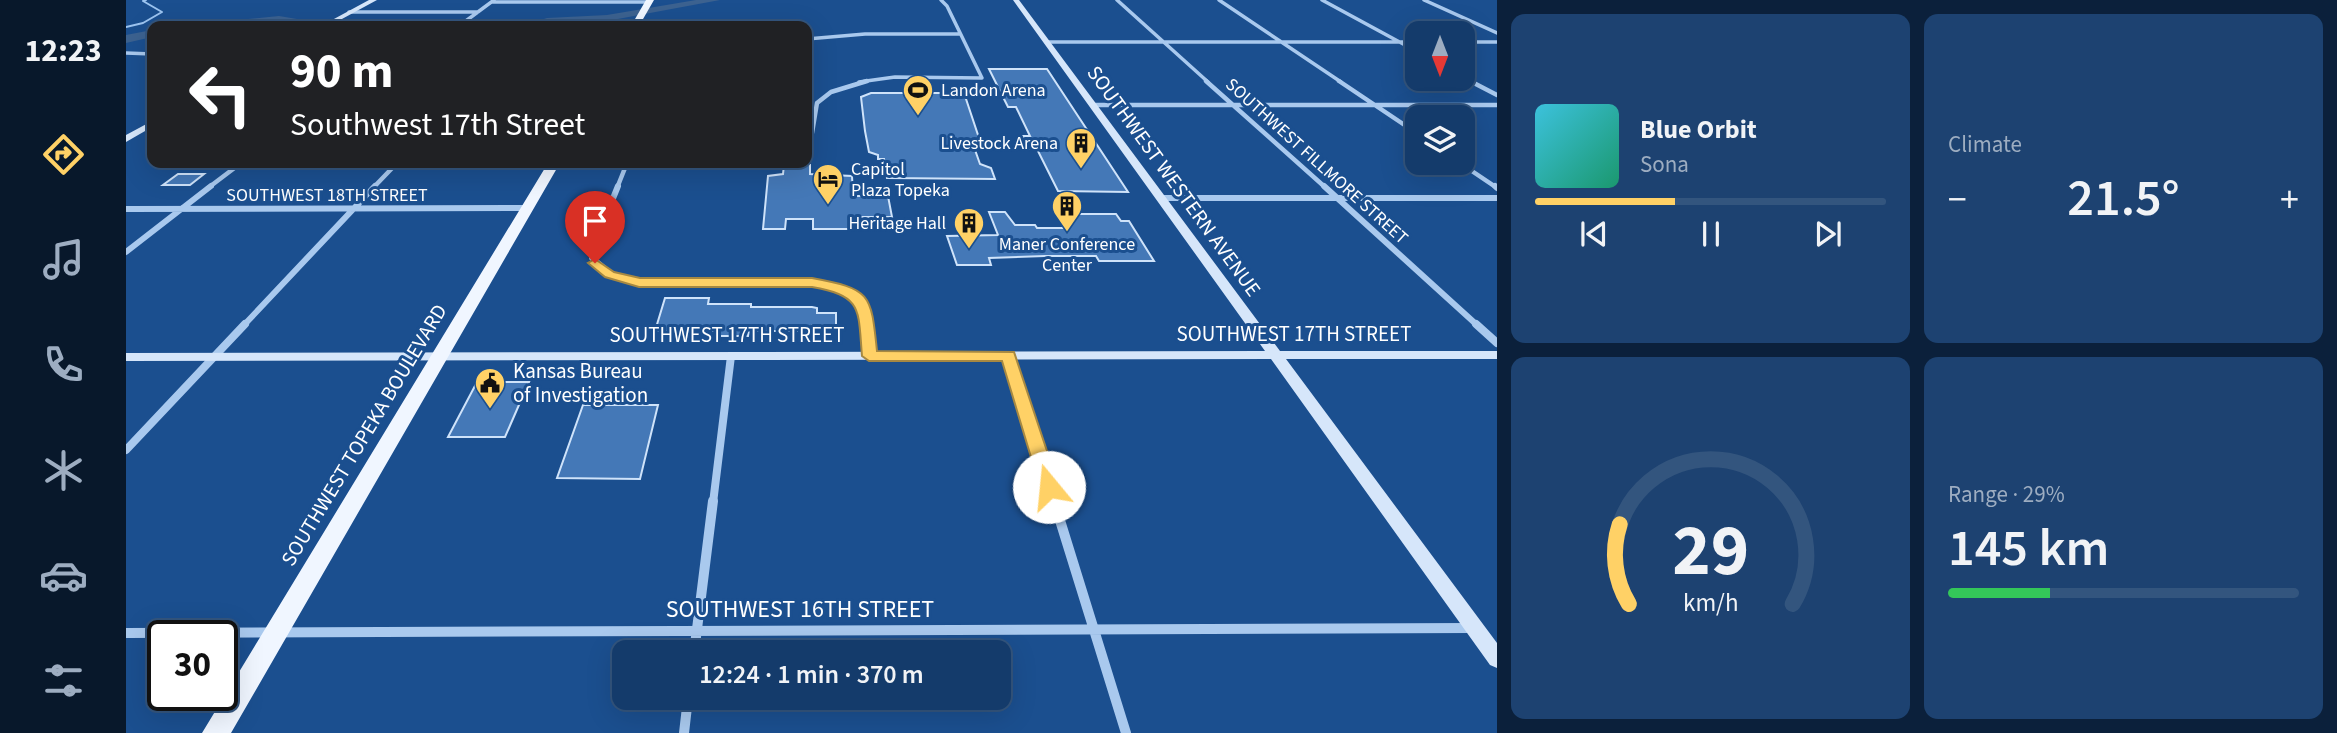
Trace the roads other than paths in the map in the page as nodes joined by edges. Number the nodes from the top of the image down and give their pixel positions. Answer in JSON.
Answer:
{"nodes":[{"id":1,"x":941,"y":0,"type":"edge"},
{"id":2,"x":1016,"y":0,"type":"edge"},
{"id":3,"x":1117,"y":0,"type":"edge"},
{"id":4,"x":1219,"y":0,"type":"edge"},
{"id":5,"x":1322,"y":0,"type":"edge"},
{"id":6,"x":1424,"y":0,"type":"edge"},
{"id":7,"x":370,"y":1,"type":"edge"},
{"id":8,"x":493,"y":1,"type":"edge"},
{"id":9,"x":648,"y":3,"type":"edge"},
{"id":10,"x":478,"y":12,"type":"junction"},
{"id":11,"x":346,"y":14,"type":"junction"},
{"id":12,"x":333,"y":21,"type":"edge"},
{"id":13,"x":466,"y":21,"type":"edge"},
{"id":14,"x":638,"y":21,"type":"edge"},
{"id":15,"x":1497,"y":33,"type":"edge"},
{"id":16,"x":960,"y":34,"type":"junction"},
{"id":17,"x":812,"y":39,"type":"edge"},
{"id":18,"x":1163,"y":41,"type":"junction"},
{"id":19,"x":1046,"y":42,"type":"junction"},
{"id":20,"x":1281,"y":42,"type":"junction"},
{"id":21,"x":1399,"y":42,"type":"junction"},
{"id":22,"x":1405,"y":42,"type":"edge"},
{"id":23,"x":1475,"y":42,"type":"edge"},
{"id":24,"x":1497,"y":42,"type":"edge"},
{"id":25,"x":1405,"y":45,"type":"edge"},
{"id":26,"x":126,"y":54,"type":"edge"},
{"id":27,"x":147,"y":54,"type":"edge"},
{"id":28,"x":1475,"y":83,"type":"edge"},
{"id":29,"x":1497,"y":95,"type":"edge"},
{"id":30,"x":1093,"y":105,"type":"junction"},
{"id":31,"x":1233,"y":105,"type":"junction"},
{"id":32,"x":1374,"y":105,"type":"junction"},
{"id":33,"x":1497,"y":105,"type":"edge"},
{"id":34,"x":812,"y":113,"type":"edge"},
{"id":35,"x":1405,"y":125,"type":"edge"},
{"id":36,"x":147,"y":127,"type":"edge"},
{"id":37,"x":126,"y":139,"type":"edge"},
{"id":38,"x":235,"y":168,"type":"edge"},
{"id":39,"x":392,"y":168,"type":"edge"},
{"id":40,"x":551,"y":168,"type":"edge"},
{"id":41,"x":625,"y":168,"type":"edge"},
{"id":42,"x":1475,"y":173,"type":"edge"},
{"id":43,"x":1497,"y":188,"type":"edge"},
{"id":44,"x":1160,"y":198,"type":"junction"},
{"id":45,"x":1337,"y":198,"type":"junction"},
{"id":46,"x":1497,"y":198,"type":"edge"},
{"id":47,"x":355,"y":208,"type":"junction"},
{"id":48,"x":527,"y":208,"type":"junction"},
{"id":49,"x":126,"y":209,"type":"edge"},
{"id":50,"x":182,"y":209,"type":"junction"},
{"id":51,"x":126,"y":251,"type":"edge"},
{"id":52,"x":1497,"y":343,"type":"edge"},
{"id":53,"x":1276,"y":355,"type":"junction"},
{"id":54,"x":1497,"y":355,"type":"edge"},
{"id":55,"x":439,"y":356,"type":"junction"},
{"id":56,"x":731,"y":356,"type":"junction"},
{"id":57,"x":869,"y":356,"type":"junction"},
{"id":58,"x":1008,"y":356,"type":"junction"},
{"id":59,"x":126,"y":357,"type":"edge"},
{"id":60,"x":214,"y":357,"type":"junction"},
{"id":61,"x":126,"y":450,"type":"edge"},
{"id":62,"x":1474,"y":628,"type":"junction"},
{"id":63,"x":1093,"y":629,"type":"junction"},
{"id":64,"x":696,"y":631,"type":"junction"},
{"id":65,"x":276,"y":632,"type":"junction"},
{"id":66,"x":126,"y":633,"type":"edge"},
{"id":67,"x":695,"y":640,"type":"edge"},
{"id":68,"x":1497,"y":659,"type":"edge"},
{"id":69,"x":687,"y":710,"type":"edge"},
{"id":70,"x":216,"y":733,"type":"edge"},
{"id":71,"x":684,"y":733,"type":"edge"},
{"id":72,"x":1126,"y":733,"type":"edge"}],
"edges":[{"from":1,"to":16,"type":"street"},
{"from":2,"to":19,"type":"street","name":"SOUTHWEST WESTERN AVENUE"},
{"from":3,"to":18,"type":"street","name":"SOUTHWEST FILLMORE STREET"},
{"from":4,"to":20,"type":"street"},
{"from":5,"to":21,"type":"street"},
{"from":6,"to":15,"type":"street"},
{"from":7,"to":11,"type":"street"},
{"from":8,"to":9,"type":"street"},
{"from":8,"to":10,"type":"street"},
{"from":9,"to":14,"type":"main road"},
{"from":10,"to":11,"type":"street"},
{"from":10,"to":13,"type":"street"},
{"from":11,"to":12,"type":"street"},
{"from":16,"to":17,"type":"street"},
{"from":16,"to":34,"type":"street"},
{"from":18,"to":19,"type":"street"},
{"from":18,"to":20,"type":"street"},
{"from":18,"to":31,"type":"street","name":"SOUTHWEST FILLMORE STREET"},
{"from":19,"to":30,"type":"street","name":"SOUTHWEST WESTERN AVENUE"},
{"from":20,"to":21,"type":"street"},
{"from":20,"to":32,"type":"street"},
{"from":21,"to":22,"type":"street"},
{"from":21,"to":25,"type":"street"},
{"from":23,"to":24,"type":"street"},
{"from":26,"to":27,"type":"street"},
{"from":28,"to":29,"type":"street"},
{"from":30,"to":31,"type":"street"},
{"from":30,"to":44,"type":"street","name":"SOUTHWEST WESTERN AVENUE"},
{"from":31,"to":32,"type":"street"},
{"from":31,"to":45,"type":"street","name":"SOUTHWEST FILLMORE STREET"},
{"from":32,"to":33,"type":"street"},
{"from":32,"to":35,"type":"street"},
{"from":36,"to":37,"type":"street"},
{"from":38,"to":50,"type":"street"},
{"from":39,"to":47,"type":"street"},
{"from":40,"to":48,"type":"main road","name":"SOUTHWEST TOPEKA BOULEVARD"},
{"from":41,"to":57,"type":"street"},
{"from":42,"to":43,"type":"street"},
{"from":44,"to":45,"type":"street"},
{"from":44,"to":53,"type":"street","name":"SOUTHWEST WESTERN AVENUE"},
{"from":45,"to":46,"type":"street"},
{"from":45,"to":52,"type":"street","name":"SOUTHWEST FILLMORE STREET"},
{"from":47,"to":48,"type":"street","name":"SOUTHWEST 18TH STREET"},
{"from":47,"to":50,"type":"street","name":"SOUTHWEST 18TH STREET"},
{"from":47,"to":60,"type":"street"},
{"from":48,"to":55,"type":"main road","name":"SOUTHWEST TOPEKA BOULEVARD"},
{"from":49,"to":50,"type":"street","name":"SOUTHWEST 18TH STREET"},
{"from":50,"to":51,"type":"street"},
{"from":53,"to":54,"type":"street","name":"SOUTHWEST 17TH STREET"},
{"from":53,"to":58,"type":"street","name":"SOUTHWEST 17TH STREET"},
{"from":53,"to":62,"type":"street","name":"SOUTHWEST WESTERN AVENUE"},
{"from":55,"to":56,"type":"street","name":"SOUTHWEST 17TH STREET"},
{"from":55,"to":60,"type":"street","name":"SOUTHWEST 17TH STREET"},
{"from":55,"to":65,"type":"main road","name":"SOUTHWEST TOPEKA BOULEVARD"},
{"from":56,"to":57,"type":"street","name":"SOUTHWEST 17TH STREET"},
{"from":56,"to":64,"type":"street"},
{"from":57,"to":58,"type":"street","name":"SOUTHWEST 17TH STREET"},
{"from":58,"to":63,"type":"street"},
{"from":59,"to":60,"type":"street","name":"SOUTHWEST 17TH STREET"},
{"from":60,"to":61,"type":"street"},
{"from":62,"to":63,"type":"street","name":"SOUTHWEST 16TH STREET"},
{"from":62,"to":68,"type":"street","name":"SOUTHWEST WESTERN AVENUE"},
{"from":63,"to":64,"type":"street","name":"SOUTHWEST 16TH STREET"},
{"from":63,"to":72,"type":"street"},
{"from":64,"to":65,"type":"street","name":"SOUTHWEST 16TH STREET"},
{"from":64,"to":67,"type":"street"},
{"from":65,"to":66,"type":"street","name":"SOUTHWEST 16TH STREET"},
{"from":65,"to":70,"type":"main road","name":"SOUTHWEST TOPEKA BOULEVARD"},
{"from":69,"to":71,"type":"street"}]}
